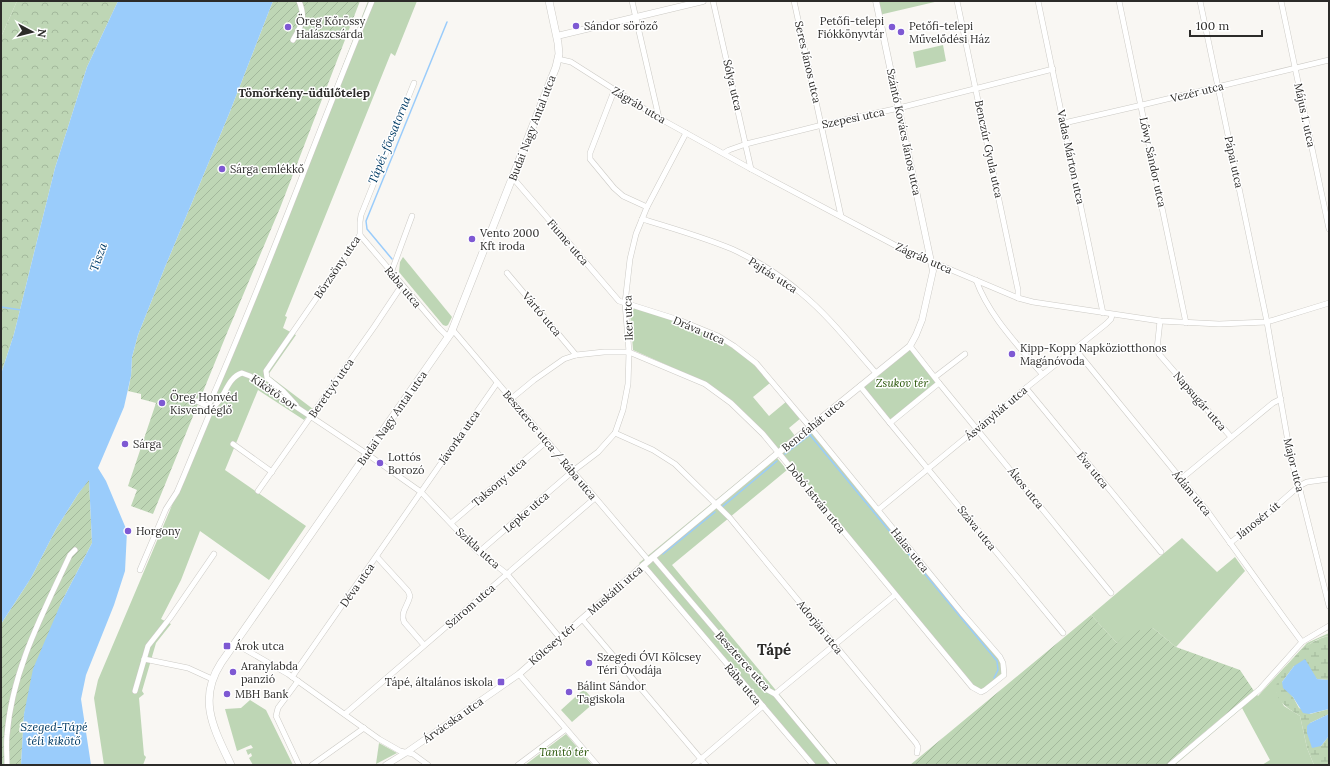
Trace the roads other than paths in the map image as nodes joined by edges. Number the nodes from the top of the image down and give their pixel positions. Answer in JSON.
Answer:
{"nodes":[{"id":1,"x":299,"y":1,"type":"edge"},
{"id":2,"x":372,"y":1,"type":"edge"},
{"id":3,"x":549,"y":1,"type":"edge"},
{"id":4,"x":632,"y":1,"type":"edge"},
{"id":5,"x":703,"y":1,"type":"edge"},
{"id":6,"x":713,"y":1,"type":"edge"},
{"id":7,"x":794,"y":1,"type":"edge"},
{"id":8,"x":876,"y":1,"type":"edge"},
{"id":9,"x":957,"y":1,"type":"edge"},
{"id":10,"x":1038,"y":1,"type":"edge"},
{"id":11,"x":1119,"y":1,"type":"edge"},
{"id":12,"x":1200,"y":1,"type":"edge"},
{"id":13,"x":1281,"y":1,"type":"edge"},
{"id":14,"x":635,"y":17,"type":"junction"},
{"id":15,"x":557,"y":36,"type":"junction"},
{"id":16,"x":293,"y":40,"type":"dead end"},
{"id":17,"x":558,"y":59,"type":"junction"},
{"id":18,"x":1329,"y":60,"type":"edge"},
{"id":19,"x":1295,"y":68,"type":"junction"},
{"id":20,"x":1053,"y":69,"type":"junction"},
{"id":21,"x":414,"y":83,"type":"dead end"},
{"id":22,"x":1219,"y":86,"type":"junction"},
{"id":23,"x":976,"y":89,"type":"junction"},
{"id":24,"x":614,"y":91,"type":"junction"},
{"id":25,"x":1142,"y":105,"type":"junction"},
{"id":26,"x":899,"y":108,"type":"junction"},
{"id":27,"x":659,"y":118,"type":"junction"},
{"id":28,"x":1064,"y":123,"type":"junction"},
{"id":29,"x":822,"y":125,"type":"junction"},
{"id":30,"x":686,"y":133,"type":"junction"},
{"id":31,"x":746,"y":144,"type":"junction"},
{"id":32,"x":724,"y":153,"type":"junction"},
{"id":33,"x":751,"y":170,"type":"junction"},
{"id":34,"x":513,"y":178,"type":"junction"},
{"id":35,"x":647,"y":207,"type":"junction"},
{"id":36,"x":412,"y":216,"type":"dead end"},
{"id":37,"x":841,"y":216,"type":"junction"},
{"id":38,"x":642,"y":219,"type":"junction"},
{"id":39,"x":1329,"y":229,"type":"edge"},
{"id":40,"x":360,"y":235,"type":"junction"},
{"id":41,"x":932,"y":262,"type":"junction"},
{"id":42,"x":391,"y":272,"type":"junction"},
{"id":43,"x":507,"y":273,"type":"dead end"},
{"id":44,"x":976,"y":280,"type":"junction"},
{"id":45,"x":402,"y":285,"type":"junction"},
{"id":46,"x":1018,"y":298,"type":"junction"},
{"id":47,"x":625,"y":303,"type":"junction"},
{"id":48,"x":1329,"y":304,"type":"edge"},
{"id":49,"x":1103,"y":313,"type":"junction"},
{"id":50,"x":1112,"y":315,"type":"junction"},
{"id":51,"x":1160,"y":321,"type":"junction"},
{"id":52,"x":1267,"y":322,"type":"junction"},
{"id":53,"x":1186,"y":323,"type":"junction"},
{"id":54,"x":452,"y":329,"type":"junction"},
{"id":55,"x":448,"y":337,"type":"junction"},
{"id":56,"x":910,"y":346,"type":"junction"},
{"id":57,"x":1075,"y":349,"type":"junction"},
{"id":58,"x":629,"y":352,"type":"junction"},
{"id":59,"x":966,"y":354,"type":"dead end"},
{"id":60,"x":576,"y":355,"type":"junction"},
{"id":61,"x":876,"y":373,"type":"junction"},
{"id":62,"x":1042,"y":374,"type":"junction"},
{"id":63,"x":935,"y":377,"type":"junction"},
{"id":64,"x":497,"y":383,"type":"junction"},
{"id":65,"x":939,"y":383,"type":"junction"},
{"id":66,"x":860,"y":386,"type":"junction"},
{"id":67,"x":1026,"y":388,"type":"junction"},
{"id":68,"x":511,"y":399,"type":"junction"},
{"id":69,"x":1281,"y":399,"type":"junction"},
{"id":70,"x":198,"y":401,"type":"dead end"},
{"id":71,"x":210,"y":408,"type":"junction"},
{"id":72,"x":298,"y":408,"type":"junction"},
{"id":73,"x":311,"y":417,"type":"junction"},
{"id":74,"x":890,"y":423,"type":"junction"},
{"id":75,"x":810,"y":427,"type":"junction"},
{"id":76,"x":977,"y":429,"type":"junction"},
{"id":77,"x":615,"y":432,"type":"junction"},
{"id":78,"x":1231,"y":437,"type":"junction"},
{"id":79,"x":547,"y":441,"type":"junction"},
{"id":80,"x":232,"y":444,"type":"dead end"},
{"id":81,"x":778,"y":453,"type":"junction"},
{"id":82,"x":367,"y":454,"type":"junction"},
{"id":83,"x":928,"y":468,"type":"junction"},
{"id":84,"x":573,"y":471,"type":"junction"},
{"id":85,"x":272,"y":472,"type":"junction"},
{"id":86,"x":1181,"y":479,"type":"junction"},
{"id":87,"x":1329,"y":479,"type":"edge"},
{"id":88,"x":1299,"y":486,"type":"junction"},
{"id":89,"x":258,"y":491,"type":"dead end"},
{"id":90,"x":421,"y":492,"type":"junction"},
{"id":91,"x":595,"y":498,"type":"junction"},
{"id":92,"x":717,"y":504,"type":"junction"},
{"id":93,"x":878,"y":510,"type":"junction"},
{"id":94,"x":451,"y":523,"type":"junction"},
{"id":95,"x":1230,"y":542,"type":"junction"},
{"id":96,"x":75,"y":550,"type":"dead end"},
{"id":97,"x":479,"y":552,"type":"junction"},
{"id":98,"x":1161,"y":552,"type":"dead end"},
{"id":99,"x":214,"y":554,"type":"dead end"},
{"id":100,"x":377,"y":557,"type":"junction"},
{"id":101,"x":651,"y":559,"type":"junction"},
{"id":102,"x":643,"y":566,"type":"junction"},
{"id":103,"x":140,"y":570,"type":"dead end"},
{"id":104,"x":507,"y":574,"type":"junction"},
{"id":105,"x":1112,"y":593,"type":"dead end"},
{"id":106,"x":895,"y":595,"type":"junction"},
{"id":107,"x":1329,"y":606,"type":"edge"},
{"id":108,"x":582,"y":619,"type":"junction"},
{"id":109,"x":1329,"y":626,"type":"edge"},
{"id":110,"x":1063,"y":633,"type":"dead end"},
{"id":111,"x":560,"y":638,"type":"junction"},
{"id":112,"x":1302,"y":642,"type":"junction"},
{"id":113,"x":234,"y":643,"type":"junction"},
{"id":114,"x":424,"y":645,"type":"junction"},
{"id":115,"x":834,"y":645,"type":"junction"},
{"id":116,"x":144,"y":659,"type":"junction"},
{"id":117,"x":519,"y":674,"type":"junction"},
{"id":118,"x":292,"y":677,"type":"junction"},
{"id":119,"x":212,"y":679,"type":"junction"},
{"id":120,"x":298,"y":681,"type":"junction"},
{"id":121,"x":135,"y":691,"type":"dead end"},
{"id":122,"x":981,"y":692,"type":"joint"},
{"id":123,"x":775,"y":694,"type":"junction"},
{"id":124,"x":763,"y":706,"type":"junction"},
{"id":125,"x":345,"y":714,"type":"junction"},
{"id":126,"x":364,"y":728,"type":"junction"},
{"id":127,"x":566,"y":729,"type":"junction"},
{"id":128,"x":407,"y":752,"type":"junction"},
{"id":129,"x":917,"y":753,"type":"dead end"},
{"id":130,"x":701,"y":759,"type":"junction"},
{"id":131,"x":7,"y":765,"type":"edge"},
{"id":132,"x":231,"y":765,"type":"edge"},
{"id":133,"x":298,"y":765,"type":"edge"},
{"id":134,"x":312,"y":765,"type":"edge"},
{"id":135,"x":386,"y":765,"type":"edge"},
{"id":136,"x":428,"y":765,"type":"edge"},
{"id":137,"x":518,"y":765,"type":"edge"},
{"id":138,"x":597,"y":765,"type":"edge"},
{"id":139,"x":694,"y":765,"type":"edge"},
{"id":140,"x":706,"y":765,"type":"edge"},
{"id":141,"x":813,"y":765,"type":"edge"},
{"id":142,"x":834,"y":765,"type":"edge"},
{"id":143,"x":1170,"y":765,"type":"edge"}],
"edges":[{"from":1,"to":16,"type":"street"},
{"from":2,"to":71,"type":"street"},
{"from":3,"to":15,"type":"main road","name":"Budai Nagy Antal utca"},
{"from":4,"to":14,"type":"street"},
{"from":5,"to":14,"type":"street"},
{"from":6,"to":31,"type":"street","name":"Sólya utca"},
{"from":7,"to":29,"type":"street","name":"Seres János utca"},
{"from":8,"to":26,"type":"street","name":"Szántó Kovács János utca"},
{"from":9,"to":23,"type":"street","name":"Benczúr Gyula utca"},
{"from":10,"to":20,"type":"street","name":"Vadas Márton utca"},
{"from":11,"to":25,"type":"street","name":"Lőwy Sándor utca"},
{"from":12,"to":22,"type":"street","name":"Pápai utca"},
{"from":13,"to":19,"type":"street","name":"Május 1. utca"},
{"from":14,"to":15,"type":"street"},
{"from":14,"to":27,"type":"street"},
{"from":15,"to":17,"type":"main road","name":"Budai Nagy Antal utca"},
{"from":17,"to":24,"type":"street","name":"Zágráb utca"},
{"from":17,"to":34,"type":"main road","name":"Budai Nagy Antal utca"},
{"from":18,"to":19,"type":"street","name":"Vezér utca"},
{"from":19,"to":22,"type":"street","name":"Vezér utca"},
{"from":19,"to":39,"type":"street","name":"Május 1. utca"},
{"from":20,"to":23,"type":"street","name":"Szepesi utca"},
{"from":20,"to":28,"type":"street","name":"Vadas Márton utca"},
{"from":21,"to":40,"type":"street","name":"Börzsöny utca"},
{"from":22,"to":25,"type":"street","name":"Vezér utca"},
{"from":22,"to":52,"type":"street","name":"Pápai utca"},
{"from":23,"to":26,"type":"street","name":"Szepesi utca"},
{"from":23,"to":46,"type":"street","name":"Benczúr Gyula utca"},
{"from":24,"to":27,"type":"street","name":"Zágráb utca"},
{"from":24,"to":35,"type":"street"},
{"from":25,"to":28,"type":"street","name":"Vezér utca"},
{"from":25,"to":53,"type":"street","name":"Lőwy Sándor utca"},
{"from":26,"to":29,"type":"street","name":"Szepesi utca"},
{"from":26,"to":41,"type":"street","name":"Szántó Kovács János utca"},
{"from":27,"to":30,"type":"street","name":"Zágráb utca"},
{"from":28,"to":49,"type":"street","name":"Vadas Márton utca"},
{"from":29,"to":31,"type":"street","name":"Szepesi utca"},
{"from":29,"to":37,"type":"street","name":"Seres János utca"},
{"from":30,"to":32,"type":"street","name":"Zágráb utca"},
{"from":30,"to":35,"type":"street","name":"Iker utca"},
{"from":31,"to":32,"type":"street","name":"Szepesi utca"},
{"from":31,"to":33,"type":"street","name":"Sólya utca"},
{"from":32,"to":33,"type":"street","name":"Zágráb utca"},
{"from":33,"to":37,"type":"street","name":"Zágráb utca"},
{"from":34,"to":47,"type":"street","name":"Fiume utca"},
{"from":34,"to":54,"type":"main road","name":"Budai Nagy Antal utca"},
{"from":35,"to":38,"type":"street","name":"Iker utca"},
{"from":36,"to":42,"type":"street"},
{"from":37,"to":41,"type":"street","name":"Zágráb utca"},
{"from":38,"to":47,"type":"street","name":"Iker utca"},
{"from":38,"to":61,"type":"street","name":"Pajtás utca"},
{"from":40,"to":42,"type":"street","name":"Rába utca"},
{"from":40,"to":72,"type":"street","name":"Börzsöny utca"},
{"from":41,"to":44,"type":"street","name":"Zágráb utca"},
{"from":41,"to":56,"type":"street","name":"Bencfahát utca"},
{"from":42,"to":45,"type":"street","name":"Rába utca"},
{"from":43,"to":60,"type":"street","name":"Vártó utca"},
{"from":44,"to":46,"type":"street","name":"Zágráb utca"},
{"from":44,"to":62,"type":"street"},
{"from":45,"to":55,"type":"street","name":"Rába utca"},
{"from":45,"to":73,"type":"street","name":"Berettyó utca"},
{"from":46,"to":49,"type":"street","name":"Zágráb utca"},
{"from":47,"to":58,"type":"street","name":"Iker utca"},
{"from":47,"to":75,"type":"street","name":"Dráva utca"},
{"from":48,"to":52,"type":"street","name":"Zágráb utca"},
{"from":49,"to":50,"type":"street","name":"Zágráb utca"},
{"from":50,"to":51,"type":"street","name":"Zágráb utca"},
{"from":50,"to":57,"type":"street","name":"Ásványhát utca"},
{"from":51,"to":53,"type":"street","name":"Zágráb utca"},
{"from":51,"to":78,"type":"street","name":"Napsugár utca"},
{"from":52,"to":53,"type":"street","name":"Zágráb utca"},
{"from":52,"to":69,"type":"street","name":"Major utca"},
{"from":54,"to":55,"type":"main road","name":"Budai Nagy Antal utca"},
{"from":54,"to":64,"type":"street","name":"Beszterce utca / Rába utca"},
{"from":55,"to":82,"type":"main road","name":"Budai Nagy Antal utca"},
{"from":56,"to":61,"type":"street","name":"Bencfahát utca"},
{"from":56,"to":63,"type":"street"},
{"from":57,"to":62,"type":"street","name":"Ásványhát utca"},
{"from":57,"to":86,"type":"street","name":"Ádám utca"},
{"from":58,"to":60,"type":"street","name":"Dobó István utca"},
{"from":58,"to":77,"type":"street","name":"Iker utca"},
{"from":58,"to":81,"type":"street","name":"Dobó István utca"},
{"from":59,"to":63,"type":"street"},
{"from":60,"to":68,"type":"street","name":"Dobó István utca"},
{"from":61,"to":66,"type":"street","name":"Bencfahát utca"},
{"from":62,"to":67,"type":"street","name":"Ásványhát utca"},
{"from":63,"to":65,"type":"street"},
{"from":64,"to":68,"type":"street","name":"Beszterce utca / Rába utca"},
{"from":64,"to":90,"type":"street","name":"Jávorka utca"},
{"from":65,"to":74,"type":"street"},
{"from":65,"to":76,"type":"street","name":"Ákos utca"},
{"from":66,"to":74,"type":"street"},
{"from":66,"to":75,"type":"street","name":"Bencfahát utca"},
{"from":67,"to":76,"type":"street","name":"Ásványhát utca"},
{"from":67,"to":98,"type":"street","name":"Éva utca"},
{"from":68,"to":79,"type":"street","name":"Beszterce utca / Rába utca"},
{"from":69,"to":78,"type":"street"},
{"from":69,"to":88,"type":"street","name":"Major utca"},
{"from":70,"to":71,"type":"street"},
{"from":71,"to":72,"type":"street","name":"Kikötő sor"},
{"from":71,"to":103,"type":"street"},
{"from":72,"to":73,"type":"street","name":"Kikötő sor"},
{"from":73,"to":82,"type":"street","name":"Kikötő sor"},
{"from":73,"to":85,"type":"street","name":"Berettyó utca"},
{"from":74,"to":83,"type":"street","name":"Száva utca"},
{"from":75,"to":81,"type":"street","name":"Bencfahát utca"},
{"from":75,"to":93,"type":"street","name":"Halas utca"},
{"from":76,"to":83,"type":"street","name":"Ásványhát utca"},
{"from":76,"to":105,"type":"street","name":"Ákos utca"},
{"from":77,"to":84,"type":"street","name":"Iker utca"},
{"from":77,"to":92,"type":"street","name":"Adorján utca"},
{"from":78,"to":86,"type":"street"},
{"from":79,"to":84,"type":"street","name":"Beszterce utca / Rába utca"},
{"from":79,"to":94,"type":"street","name":"Taksony utca"},
{"from":80,"to":85,"type":"street"},
{"from":81,"to":92,"type":"street","name":"Bencfahát utca"},
{"from":81,"to":106,"type":"street","name":"Dobó István utca"},
{"from":82,"to":90,"type":"street","name":"Szikla utca"},
{"from":82,"to":113,"type":"main road","name":"Budai Nagy Antal utca"},
{"from":83,"to":93,"type":"street","name":"Ásványhát utca"},
{"from":83,"to":110,"type":"street","name":"Száva utca"},
{"from":84,"to":91,"type":"street","name":"Beszterce utca / Rába utca"},
{"from":84,"to":97,"type":"street","name":"Lepke utca"},
{"from":85,"to":89,"type":"street","name":"Berettyó utca"},
{"from":86,"to":95,"type":"street","name":"Ádám utca"},
{"from":87,"to":88,"type":"street","name":"Jánosér út"},
{"from":88,"to":95,"type":"street","name":"Jánosér út"},
{"from":88,"to":107,"type":"street","name":"Major utca"},
{"from":90,"to":94,"type":"street","name":"Szikla utca"},
{"from":90,"to":100,"type":"street","name":"Déva utca"},
{"from":91,"to":101,"type":"street","name":"Beszterce utca / Rába utca"},
{"from":91,"to":104,"type":"street","name":"Szirom utca"},
{"from":92,"to":101,"type":"street","name":"Bencfahát utca"},
{"from":92,"to":115,"type":"street","name":"Adorján utca"},
{"from":93,"to":122,"type":"street","name":"Halas utca"},
{"from":94,"to":97,"type":"street","name":"Szikla utca"},
{"from":95,"to":112,"type":"street","name":"Ádám utca"},
{"from":96,"to":131,"type":"street"},
{"from":97,"to":104,"type":"street","name":"Szikla utca"},
{"from":99,"to":116,"type":"street"},
{"from":100,"to":114,"type":"street"},
{"from":100,"to":118,"type":"street","name":"Déva utca"},
{"from":101,"to":102,"type":"street","name":"Muskátli utca"},
{"from":101,"to":123,"type":"street","name":"Beszterce utca"},
{"from":102,"to":108,"type":"street","name":"Muskátli utca"},
{"from":102,"to":124,"type":"street","name":"Rába utca"},
{"from":104,"to":111,"type":"street","name":"Szikla utca"},
{"from":104,"to":114,"type":"street","name":"Szirom utca"},
{"from":106,"to":115,"type":"street"},
{"from":106,"to":122,"type":"street","name":"Dobó István utca"},
{"from":108,"to":111,"type":"street","name":"Kölcsey tér"},
{"from":108,"to":130,"type":"street","name":"Kölcsey tér"},
{"from":109,"to":112,"type":"street"},
{"from":111,"to":117,"type":"street","name":"Kölcsey tér"},
{"from":112,"to":143,"type":"street"},
{"from":113,"to":118,"type":"street"},
{"from":113,"to":119,"type":"main road","name":"Budai Nagy Antal utca"},
{"from":114,"to":125,"type":"street","name":"Szirom utca"},
{"from":115,"to":123,"type":"street"},
{"from":115,"to":129,"type":"street","name":"Adorján utca"},
{"from":116,"to":119,"type":"street"},
{"from":116,"to":121,"type":"street"},
{"from":117,"to":127,"type":"street","name":"Kölcsey tér"},
{"from":117,"to":128,"type":"street","name":"Árvácska utca"},
{"from":118,"to":120,"type":"street"},
{"from":119,"to":132,"type":"main road","name":"Budai Nagy Antal utca"},
{"from":120,"to":125,"type":"street"},
{"from":120,"to":133,"type":"street"},
{"from":123,"to":142,"type":"street","name":"Beszterce utca"},
{"from":124,"to":130,"type":"street"},
{"from":124,"to":141,"type":"street","name":"Rába utca"},
{"from":125,"to":126,"type":"street"},
{"from":126,"to":128,"type":"street"},
{"from":126,"to":134,"type":"street"},
{"from":127,"to":137,"type":"street"},
{"from":127,"to":138,"type":"street","name":"Kölcsey tér"},
{"from":128,"to":135,"type":"street","name":"Árvácska utca"},
{"from":128,"to":136,"type":"street"},
{"from":130,"to":139,"type":"street"},
{"from":130,"to":140,"type":"street","name":"Kölcsey tér"}]}
